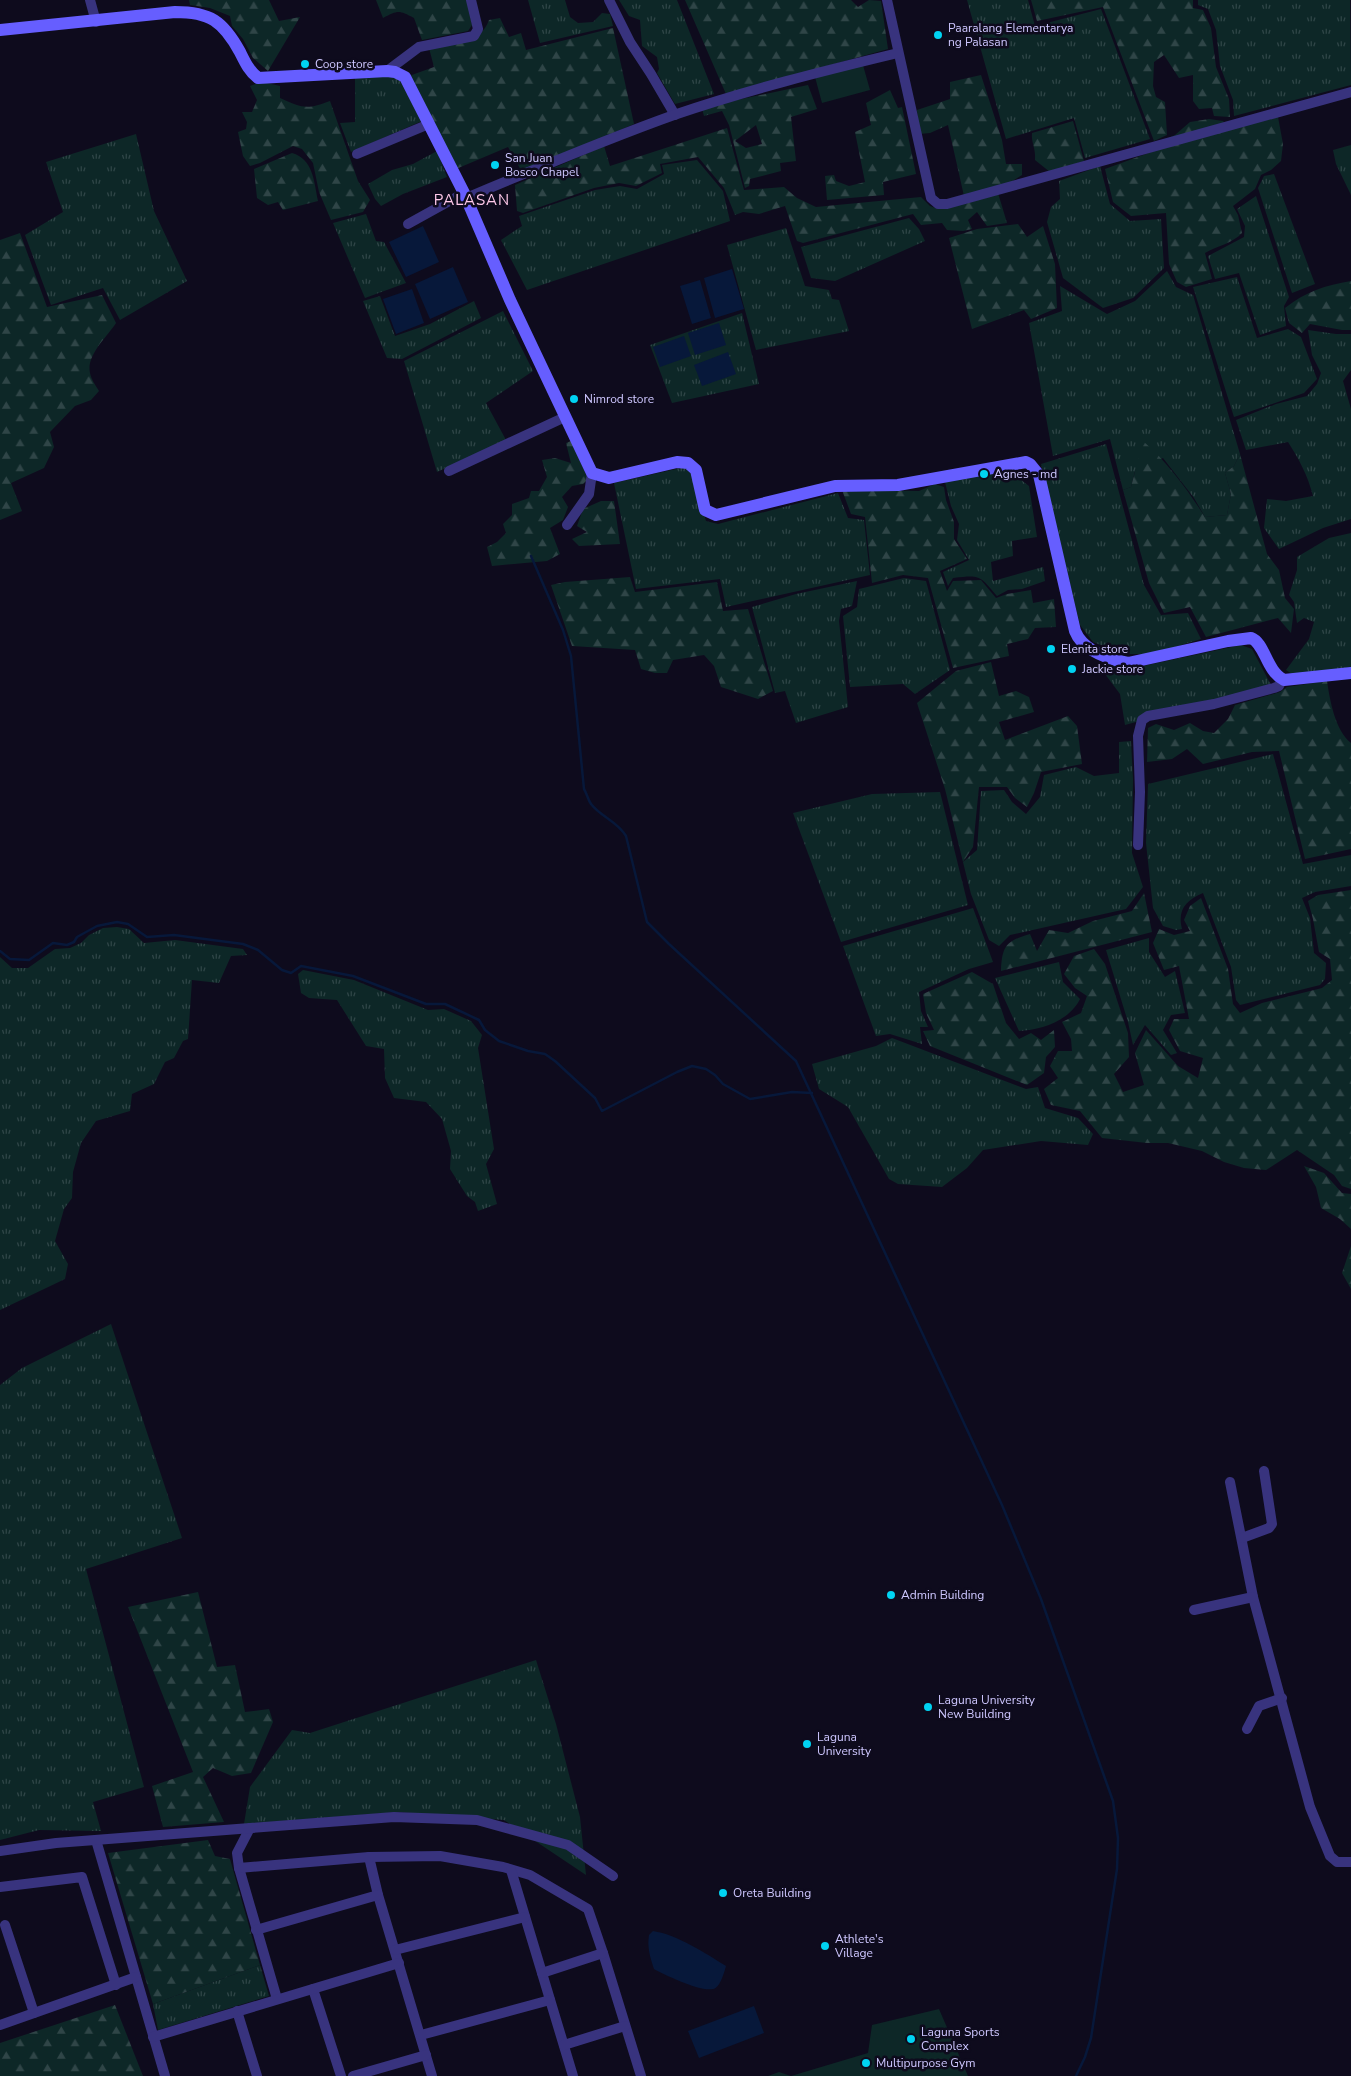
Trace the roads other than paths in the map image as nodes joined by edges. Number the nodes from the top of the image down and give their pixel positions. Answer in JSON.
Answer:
{"nodes":[{"id":1,"x":90,"y":0,"type":"edge"},
{"id":2,"x":471,"y":0,"type":"edge"},
{"id":3,"x":609,"y":0,"type":"edge"},
{"id":4,"x":887,"y":0,"type":"edge"},
{"id":5,"x":96,"y":22,"type":"junction"},
{"id":6,"x":0,"y":30,"type":"edge"},
{"id":7,"x":898,"y":53,"type":"junction"},
{"id":8,"x":387,"y":71,"type":"junction"},
{"id":9,"x":1351,"y":92,"type":"edge"},
{"id":10,"x":674,"y":115,"type":"junction"},
{"id":11,"x":429,"y":124,"type":"junction"},
{"id":12,"x":357,"y":154,"type":"dead end"},
{"id":13,"x":465,"y":196,"type":"junction"},
{"id":14,"x":408,"y":224,"type":"dead end"},
{"id":15,"x":565,"y":417,"type":"junction"},
{"id":16,"x":449,"y":471,"type":"dead end"},
{"id":17,"x":592,"y":473,"type":"junction"},
{"id":18,"x":567,"y":525,"type":"dead end"},
{"id":19,"x":1351,"y":673,"type":"edge"},
{"id":20,"x":1282,"y":679,"type":"junction"},
{"id":21,"x":1138,"y":845,"type":"dead end"},
{"id":22,"x":1264,"y":1471,"type":"dead end"},
{"id":23,"x":1230,"y":1482,"type":"dead end"},
{"id":24,"x":1242,"y":1538,"type":"junction"},
{"id":25,"x":1253,"y":1597,"type":"junction"},
{"id":26,"x":1194,"y":1610,"type":"dead end"},
{"id":27,"x":1282,"y":1698,"type":"junction"},
{"id":28,"x":1248,"y":1729,"type":"dead end"},
{"id":29,"x":250,"y":1828,"type":"junction"},
{"id":30,"x":96,"y":1840,"type":"junction"},
{"id":31,"x":0,"y":1851,"type":"edge"},
{"id":32,"x":369,"y":1857,"type":"junction"},
{"id":33,"x":1351,"y":1862,"type":"edge"},
{"id":34,"x":239,"y":1868,"type":"junction"},
{"id":35,"x":511,"y":1870,"type":"junction"},
{"id":36,"x":613,"y":1876,"type":"dead end"},
{"id":37,"x":0,"y":1887,"type":"edge"},
{"id":38,"x":378,"y":1895,"type":"junction"},
{"id":39,"x":525,"y":1917,"type":"junction"},
{"id":40,"x":5,"y":1925,"type":"dead end"},
{"id":41,"x":256,"y":1930,"type":"junction"},
{"id":42,"x":396,"y":1950,"type":"junction"},
{"id":43,"x":603,"y":1953,"type":"junction"},
{"id":44,"x":399,"y":1964,"type":"junction"},
{"id":45,"x":542,"y":1973,"type":"junction"},
{"id":46,"x":136,"y":1977,"type":"junction"},
{"id":47,"x":116,"y":1985,"type":"junction"},
{"id":48,"x":313,"y":1989,"type":"junction"},
{"id":49,"x":277,"y":1999,"type":"junction"},
{"id":50,"x":550,"y":2000,"type":"junction"},
{"id":51,"x":237,"y":2011,"type":"junction"},
{"id":52,"x":34,"y":2013,"type":"junction"},
{"id":53,"x":0,"y":2025,"type":"edge"},
{"id":54,"x":625,"y":2026,"type":"junction"},
{"id":55,"x":421,"y":2036,"type":"junction"},
{"id":56,"x":152,"y":2037,"type":"junction"},
{"id":57,"x":564,"y":2045,"type":"junction"},
{"id":58,"x":426,"y":2055,"type":"junction"},
{"id":59,"x":164,"y":2076,"type":"edge"},
{"id":60,"x":257,"y":2076,"type":"edge"},
{"id":61,"x":341,"y":2076,"type":"edge"},
{"id":62,"x":353,"y":2076,"type":"edge"},
{"id":63,"x":432,"y":2076,"type":"edge"},
{"id":64,"x":573,"y":2076,"type":"edge"},
{"id":65,"x":641,"y":2076,"type":"edge"}],
"edges":[{"from":1,"to":5,"type":"street"},
{"from":2,"to":8,"type":"street"},
{"from":3,"to":10,"type":"street"},
{"from":4,"to":7,"type":"street"},
{"from":5,"to":6,"type":"street"},
{"from":5,"to":8,"type":"street"},
{"from":7,"to":9,"type":"street"},
{"from":7,"to":10,"type":"street"},
{"from":8,"to":11,"type":"street"},
{"from":10,"to":13,"type":"street"},
{"from":11,"to":12,"type":"street"},
{"from":11,"to":13,"type":"street"},
{"from":13,"to":14,"type":"street"},
{"from":13,"to":15,"type":"street"},
{"from":15,"to":16,"type":"street"},
{"from":15,"to":17,"type":"street"},
{"from":17,"to":18,"type":"street"},
{"from":17,"to":20,"type":"street"},
{"from":19,"to":20,"type":"street"},
{"from":20,"to":21,"type":"street"},
{"from":22,"to":24,"type":"street"},
{"from":23,"to":24,"type":"street"},
{"from":24,"to":25,"type":"street"},
{"from":25,"to":26,"type":"street"},
{"from":25,"to":27,"type":"street"},
{"from":27,"to":28,"type":"street"},
{"from":27,"to":33,"type":"street"},
{"from":29,"to":30,"type":"street"},
{"from":29,"to":34,"type":"street"},
{"from":29,"to":36,"type":"street"},
{"from":30,"to":31,"type":"street"},
{"from":30,"to":46,"type":"street"},
{"from":32,"to":34,"type":"street"},
{"from":32,"to":35,"type":"street"},
{"from":32,"to":38,"type":"street"},
{"from":34,"to":41,"type":"street"},
{"from":35,"to":39,"type":"street"},
{"from":35,"to":43,"type":"street"},
{"from":37,"to":47,"type":"street"},
{"from":38,"to":41,"type":"street"},
{"from":38,"to":42,"type":"street"},
{"from":39,"to":42,"type":"street"},
{"from":39,"to":45,"type":"street"},
{"from":40,"to":52,"type":"street"},
{"from":41,"to":49,"type":"street"},
{"from":42,"to":44,"type":"street"},
{"from":43,"to":45,"type":"street"},
{"from":43,"to":54,"type":"street"},
{"from":44,"to":48,"type":"street"},
{"from":44,"to":55,"type":"street"},
{"from":45,"to":50,"type":"street"},
{"from":46,"to":47,"type":"street"},
{"from":46,"to":56,"type":"street"},
{"from":47,"to":52,"type":"street"},
{"from":48,"to":49,"type":"street"},
{"from":48,"to":61,"type":"street"},
{"from":49,"to":51,"type":"street"},
{"from":50,"to":55,"type":"street"},
{"from":50,"to":57,"type":"street"},
{"from":51,"to":56,"type":"street"},
{"from":51,"to":60,"type":"street"},
{"from":52,"to":53,"type":"street"},
{"from":54,"to":57,"type":"street"},
{"from":54,"to":65,"type":"street"},
{"from":55,"to":58,"type":"street"},
{"from":56,"to":59,"type":"street"},
{"from":57,"to":64,"type":"street"},
{"from":58,"to":62,"type":"street"},
{"from":58,"to":63,"type":"street"}]}
